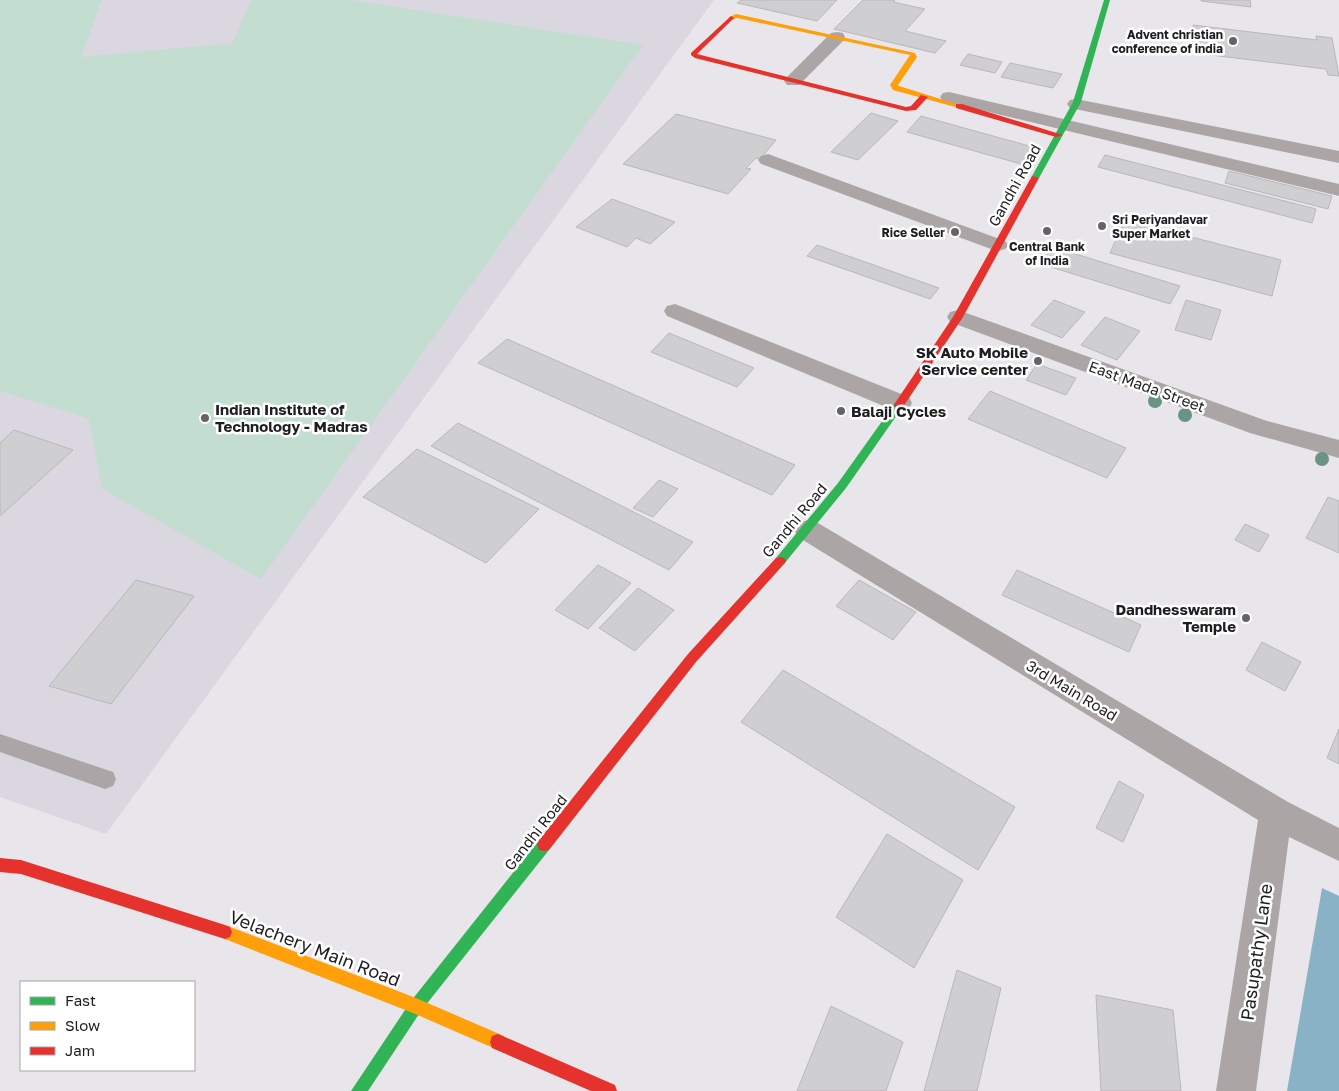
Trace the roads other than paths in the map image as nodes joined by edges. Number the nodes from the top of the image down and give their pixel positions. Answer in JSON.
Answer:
{"nodes":[{"id":1,"x":1107,"y":0,"type":"edge"},
{"id":2,"x":837,"y":37,"type":"junction"},
{"id":3,"x":793,"y":81,"type":"junction"},
{"id":4,"x":924,"y":97,"type":"junction"},
{"id":5,"x":949,"y":97,"type":"dead end"},
{"id":6,"x":1076,"y":104,"type":"junction"},
{"id":7,"x":1063,"y":129,"type":"junction"},
{"id":8,"x":1339,"y":157,"type":"edge"},
{"id":9,"x":768,"y":160,"type":"dead end"},
{"id":10,"x":1339,"y":190,"type":"edge"},
{"id":11,"x":998,"y":245,"type":"junction"},
{"id":12,"x":675,"y":311,"type":"dead end"},
{"id":13,"x":958,"y":317,"type":"junction"},
{"id":14,"x":900,"y":403,"type":"junction"},
{"id":15,"x":1339,"y":449,"type":"edge"},
{"id":16,"x":808,"y":530,"type":"junction"},
{"id":17,"x":0,"y":742,"type":"edge"},
{"id":18,"x":105,"y":780,"type":"dead end"},
{"id":19,"x":1276,"y":813,"type":"junction"},
{"id":20,"x":1339,"y":845,"type":"edge"},
{"id":21,"x":0,"y":865,"type":"edge"},
{"id":22,"x":416,"y":1006,"type":"junction"},
{"id":23,"x":359,"y":1091,"type":"edge"},
{"id":24,"x":609,"y":1091,"type":"edge"},
{"id":25,"x":1236,"y":1091,"type":"edge"}],
"edges":[{"from":1,"to":6,"type":"street","name":"Gandhi Road"},
{"from":2,"to":3,"type":"street"},
{"from":2,"to":3,"type":"street"},
{"from":2,"to":4,"type":"street"},
{"from":3,"to":4,"type":"street"},
{"from":4,"to":7,"type":"street"},
{"from":5,"to":7,"type":"street"},
{"from":6,"to":7,"type":"street","name":"Gandhi Road"},
{"from":6,"to":8,"type":"street"},
{"from":7,"to":10,"type":"street"},
{"from":7,"to":11,"type":"street","name":"Gandhi Road"},
{"from":9,"to":11,"type":"street"},
{"from":11,"to":13,"type":"street","name":"Gandhi Road"},
{"from":12,"to":14,"type":"street"},
{"from":13,"to":14,"type":"street","name":"Gandhi Road"},
{"from":13,"to":15,"type":"street","name":"East Mada Street"},
{"from":14,"to":16,"type":"street","name":"Gandhi Road"},
{"from":16,"to":19,"type":"street","name":"3rd Main Road"},
{"from":16,"to":22,"type":"street","name":"Gandhi Road"},
{"from":17,"to":18,"type":"lane"},
{"from":19,"to":20,"type":"street","name":"3rd Main Road"},
{"from":19,"to":25,"type":"street","name":"Pasupathy Lane"},
{"from":21,"to":22,"type":"street","name":"Velachery Main Road"},
{"from":22,"to":23,"type":"street","name":"Gandhi Road"},
{"from":22,"to":24,"type":"street","name":"Velachery Main Road"}]}
